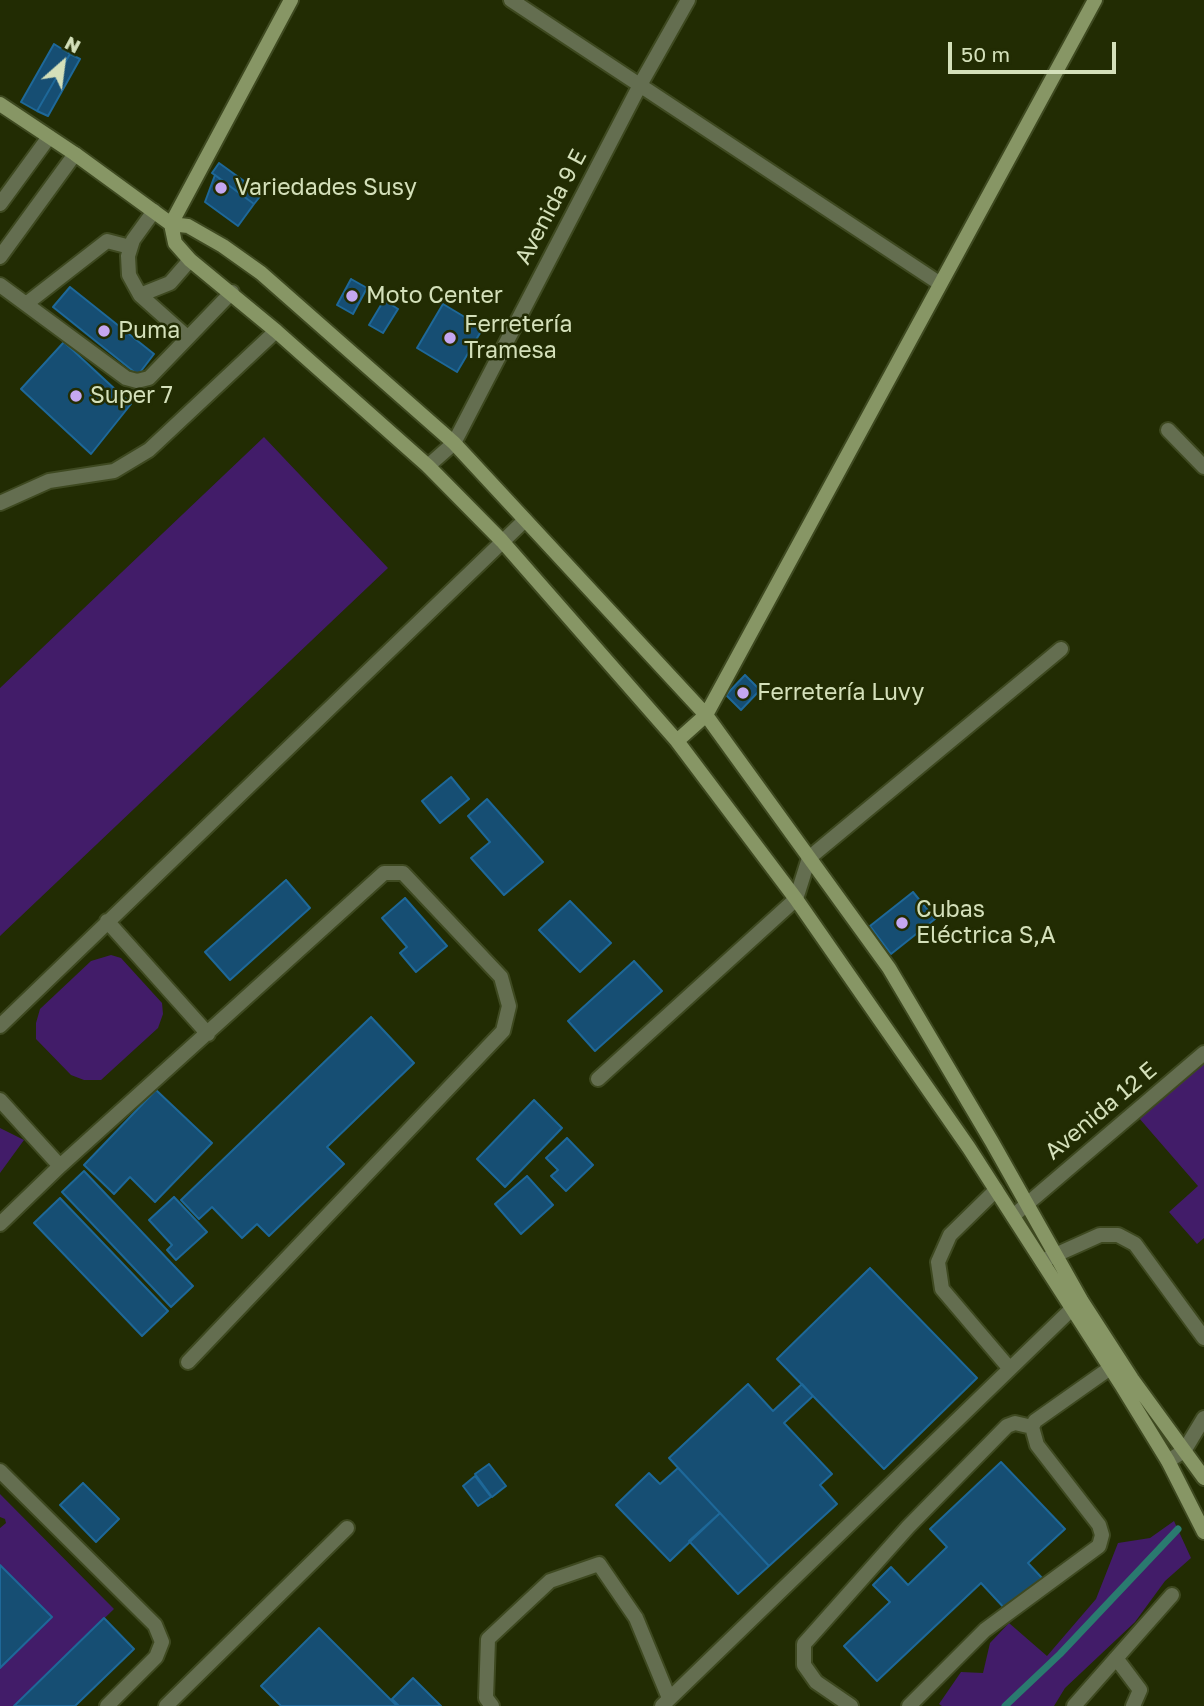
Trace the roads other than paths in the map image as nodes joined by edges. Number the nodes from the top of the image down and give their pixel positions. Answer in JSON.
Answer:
{"nodes":[{"id":1,"x":291,"y":0,"type":"edge"},
{"id":2,"x":511,"y":0,"type":"edge"},
{"id":3,"x":688,"y":0,"type":"edge"},
{"id":4,"x":1095,"y":0,"type":"edge"},
{"id":5,"x":640,"y":85,"type":"junction"},
{"id":6,"x":0,"y":104,"type":"edge"},
{"id":7,"x":49,"y":136,"type":"junction"},
{"id":8,"x":75,"y":154,"type":"junction"},
{"id":9,"x":0,"y":204,"type":"edge"},
{"id":10,"x":154,"y":211,"type":"junction"},
{"id":11,"x":171,"y":224,"type":"junction"},
{"id":12,"x":130,"y":247,"type":"junction"},
{"id":13,"x":0,"y":257,"type":"edge"},
{"id":14,"x":190,"y":260,"type":"junction"},
{"id":15,"x":939,"y":283,"type":"junction"},
{"id":16,"x":0,"y":285,"type":"edge"},
{"id":17,"x":232,"y":292,"type":"junction"},
{"id":18,"x":140,"y":295,"type":"junction"},
{"id":19,"x":26,"y":304,"type":"junction"},
{"id":20,"x":276,"y":331,"type":"junction"},
{"id":21,"x":187,"y":337,"type":"junction"},
{"id":22,"x":1168,"y":430,"type":"dead end"},
{"id":23,"x":454,"y":443,"type":"junction"},
{"id":24,"x":428,"y":466,"type":"junction"},
{"id":25,"x":1204,"y":467,"type":"edge"},
{"id":26,"x":0,"y":503,"type":"edge"},
{"id":27,"x":525,"y":520,"type":"junction"},
{"id":28,"x":502,"y":541,"type":"junction"},
{"id":29,"x":1061,"y":649,"type":"dead end"},
{"id":30,"x":706,"y":715,"type":"junction"},
{"id":31,"x":677,"y":741,"type":"junction"},
{"id":32,"x":809,"y":858,"type":"junction"},
{"id":33,"x":796,"y":899,"type":"junction"},
{"id":34,"x":107,"y":921,"type":"junction"},
{"id":35,"x":0,"y":1026,"type":"edge"},
{"id":36,"x":208,"y":1034,"type":"junction"},
{"id":37,"x":1204,"y":1053,"type":"edge"},
{"id":38,"x":598,"y":1079,"type":"dead end"},
{"id":39,"x":0,"y":1100,"type":"edge"},
{"id":40,"x":60,"y":1166,"type":"junction"},
{"id":41,"x":996,"y":1190,"type":"junction"},
{"id":42,"x":1027,"y":1204,"type":"junction"},
{"id":43,"x":1013,"y":1216,"type":"junction"},
{"id":44,"x":0,"y":1224,"type":"edge"},
{"id":45,"x":1048,"y":1258,"type":"junction"},
{"id":46,"x":1077,"y":1305,"type":"junction"},
{"id":47,"x":1204,"y":1338,"type":"edge"},
{"id":48,"x":188,"y":1362,"type":"dead end"},
{"id":49,"x":1115,"y":1364,"type":"junction"},
{"id":50,"x":1010,"y":1369,"type":"junction"},
{"id":51,"x":1204,"y":1418,"type":"edge"},
{"id":52,"x":1032,"y":1427,"type":"junction"},
{"id":53,"x":1184,"y":1451,"type":"junction"},
{"id":54,"x":1168,"y":1461,"type":"junction"},
{"id":55,"x":0,"y":1471,"type":"edge"},
{"id":56,"x":1204,"y":1478,"type":"edge"},
{"id":57,"x":347,"y":1528,"type":"dead end"},
{"id":58,"x":1204,"y":1532,"type":"edge"},
{"id":59,"x":1172,"y":1595,"type":"dead end"},
{"id":60,"x":1116,"y":1658,"type":"junction"},
{"id":61,"x":666,"y":1702,"type":"edge"},
{"id":62,"x":107,"y":1706,"type":"edge"},
{"id":63,"x":166,"y":1706,"type":"edge"},
{"id":64,"x":492,"y":1706,"type":"edge"},
{"id":65,"x":851,"y":1706,"type":"edge"},
{"id":66,"x":909,"y":1706,"type":"edge"},
{"id":67,"x":1074,"y":1706,"type":"edge"},
{"id":68,"x":1133,"y":1706,"type":"edge"}],
"edges":[{"from":1,"to":11,"type":"street"},
{"from":2,"to":5,"type":"street"},
{"from":3,"to":5,"type":"street","name":"Avenida 9 E"},
{"from":4,"to":15,"type":"street"},
{"from":5,"to":15,"type":"street"},
{"from":5,"to":23,"type":"street","name":"Avenida 9 E"},
{"from":6,"to":7,"type":"street"},
{"from":7,"to":8,"type":"street"},
{"from":7,"to":9,"type":"street"},
{"from":8,"to":10,"type":"street"},
{"from":8,"to":13,"type":"street"},
{"from":10,"to":11,"type":"street"},
{"from":10,"to":12,"type":"street"},
{"from":11,"to":14,"type":"street"},
{"from":11,"to":23,"type":"street"},
{"from":12,"to":18,"type":"street"},
{"from":12,"to":19,"type":"street"},
{"from":14,"to":17,"type":"street"},
{"from":14,"to":18,"type":"street"},
{"from":15,"to":30,"type":"street"},
{"from":16,"to":19,"type":"street"},
{"from":17,"to":20,"type":"street"},
{"from":17,"to":21,"type":"street"},
{"from":18,"to":21,"type":"street"},
{"from":19,"to":21,"type":"street"},
{"from":20,"to":24,"type":"street"},
{"from":20,"to":26,"type":"street"},
{"from":22,"to":25,"type":"street"},
{"from":23,"to":24,"type":"street","name":"Avenida 9 E"},
{"from":23,"to":27,"type":"street"},
{"from":24,"to":28,"type":"street"},
{"from":27,"to":28,"type":"street"},
{"from":27,"to":30,"type":"street"},
{"from":28,"to":31,"type":"street"},
{"from":28,"to":34,"type":"street"},
{"from":29,"to":32,"type":"street"},
{"from":30,"to":31,"type":"street"},
{"from":30,"to":32,"type":"street"},
{"from":31,"to":33,"type":"street"},
{"from":32,"to":33,"type":"street"},
{"from":32,"to":42,"type":"street"},
{"from":33,"to":38,"type":"street"},
{"from":33,"to":41,"type":"street"},
{"from":34,"to":35,"type":"street"},
{"from":34,"to":36,"type":"street"},
{"from":36,"to":40,"type":"street"},
{"from":36,"to":48,"type":"street"},
{"from":37,"to":42,"type":"street","name":"Avenida 12 E"},
{"from":39,"to":40,"type":"street"},
{"from":40,"to":44,"type":"street"},
{"from":41,"to":43,"type":"street"},
{"from":41,"to":50,"type":"street"},
{"from":42,"to":43,"type":"street","name":"Avenida 12 E"},
{"from":42,"to":45,"type":"street"},
{"from":43,"to":45,"type":"street"},
{"from":45,"to":46,"type":"street"},
{"from":45,"to":47,"type":"street"},
{"from":46,"to":49,"type":"street"},
{"from":46,"to":50,"type":"street"},
{"from":49,"to":52,"type":"street"},
{"from":49,"to":53,"type":"street"},
{"from":49,"to":54,"type":"street"},
{"from":50,"to":61,"type":"street"},
{"from":51,"to":53,"type":"street"},
{"from":52,"to":65,"type":"street"},
{"from":52,"to":66,"type":"street"},
{"from":53,"to":54,"type":"street"},
{"from":53,"to":56,"type":"street"},
{"from":54,"to":58,"type":"street"},
{"from":55,"to":62,"type":"street"},
{"from":57,"to":63,"type":"street"},
{"from":59,"to":60,"type":"street"},
{"from":60,"to":67,"type":"street"},
{"from":60,"to":68,"type":"street"},
{"from":61,"to":64,"type":"street"}]}
